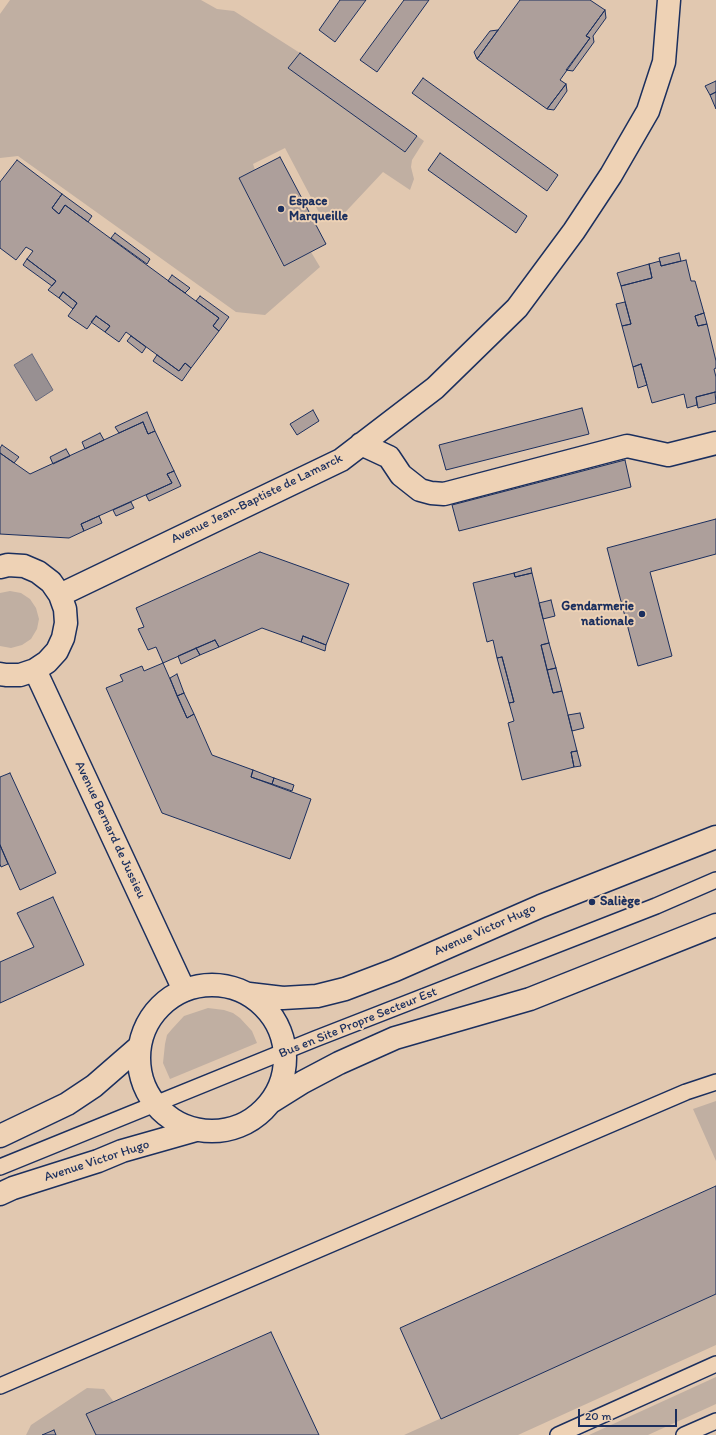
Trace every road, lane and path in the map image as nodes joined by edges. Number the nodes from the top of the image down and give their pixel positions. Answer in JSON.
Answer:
{"nodes":[{"id":1,"x":669,"y":0,"type":"edge"},
{"id":2,"x":716,"y":443,"type":"edge"},
{"id":3,"x":361,"y":444,"type":"junction"},
{"id":4,"x":0,"y":567,"type":"edge"},
{"id":5,"x":60,"y":595,"type":"junction"},
{"id":6,"x":35,"y":670,"type":"junction"},
{"id":7,"x":0,"y":674,"type":"edge"},
{"id":8,"x":716,"y":837,"type":"edge"},
{"id":9,"x":716,"y":880,"type":"edge"},
{"id":10,"x":716,"y":925,"type":"edge"},
{"id":11,"x":184,"y":990,"type":"junction"},
{"id":12,"x":249,"y":994,"type":"junction"},
{"id":13,"x":140,"y":1046,"type":"junction"},
{"id":14,"x":286,"y":1051,"type":"junction"},
{"id":15,"x":716,"y":1082,"type":"edge"},
{"id":16,"x":271,"y":1102,"type":"junction"},
{"id":17,"x":155,"y":1104,"type":"junction"},
{"id":18,"x":196,"y":1130,"type":"junction"},
{"id":19,"x":0,"y":1136,"type":"edge"},
{"id":20,"x":0,"y":1166,"type":"edge"},
{"id":21,"x":0,"y":1194,"type":"edge"},
{"id":22,"x":716,"y":1364,"type":"edge"},
{"id":23,"x":0,"y":1386,"type":"edge"},
{"id":24,"x":716,"y":1421,"type":"edge"},
{"id":25,"x":558,"y":1435,"type":"edge"},
{"id":26,"x":684,"y":1435,"type":"edge"}],
"edges":[{"from":1,"to":3,"type":"street","name":"Avenue Jean-Baptiste de Lamarck"},
{"from":2,"to":3,"type":"street"},
{"from":3,"to":5,"type":"street","name":"Avenue Jean-Baptiste de Lamarck"},
{"from":4,"to":5,"type":"street"},
{"from":5,"to":6,"type":"street"},
{"from":6,"to":7,"type":"street"},
{"from":6,"to":11,"type":"street","name":"Avenue Bernard de Jussieu"},
{"from":8,"to":12,"type":"street","name":"Avenue Victor Hugo"},
{"from":9,"to":14,"type":"lane","name":"Bus en Site Propre Secteur Est"},
{"from":10,"to":16,"type":"street"},
{"from":11,"to":12,"type":"street"},
{"from":11,"to":13,"type":"street"},
{"from":12,"to":14,"type":"street"},
{"from":13,"to":17,"type":"street"},
{"from":13,"to":19,"type":"street"},
{"from":14,"to":16,"type":"street"},
{"from":14,"to":17,"type":"lane","name":"Bus en Site Propre Secteur Est"},
{"from":15,"to":23,"type":"lane"},
{"from":16,"to":18,"type":"street"},
{"from":17,"to":18,"type":"street"},
{"from":17,"to":20,"type":"lane","name":"Bus en Site Propre Secteur Est"},
{"from":18,"to":21,"type":"street","name":"Avenue Victor Hugo"},
{"from":22,"to":25,"type":"lane"},
{"from":24,"to":26,"type":"lane"}]}
